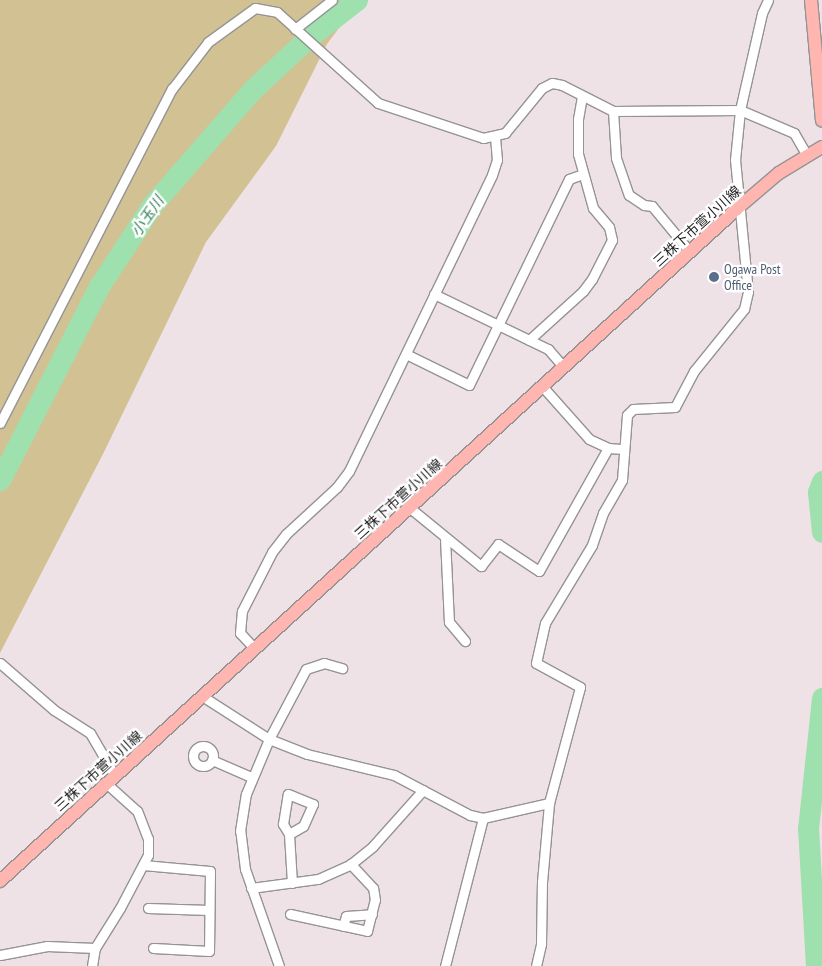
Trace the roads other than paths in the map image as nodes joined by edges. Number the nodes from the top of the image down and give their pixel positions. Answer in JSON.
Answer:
{"nodes":[{"id":1,"x":332,"y":0,"type":"edge"},
{"id":2,"x":768,"y":0,"type":"edge"},
{"id":3,"x":811,"y":0,"type":"edge"},
{"id":4,"x":257,"y":4,"type":"edge"},
{"id":5,"x":298,"y":30,"type":"junction"},
{"id":6,"x":582,"y":96,"type":"junction"},
{"id":7,"x":740,"y":110,"type":"junction"},
{"id":8,"x":613,"y":111,"type":"junction"},
{"id":9,"x":822,"y":121,"type":"edge"},
{"id":10,"x":495,"y":137,"type":"junction"},
{"id":11,"x":822,"y":147,"type":"edge"},
{"id":12,"x":806,"y":154,"type":"junction"},
{"id":13,"x":584,"y":174,"type":"junction"},
{"id":14,"x":739,"y":206,"type":"junction"},
{"id":15,"x":690,"y":252,"type":"junction"},
{"id":16,"x":434,"y":294,"type":"junction"},
{"id":17,"x":498,"y":325,"type":"junction"},
{"id":18,"x":529,"y":340,"type":"junction"},
{"id":19,"x":406,"y":354,"type":"junction"},
{"id":20,"x":564,"y":366,"type":"junction"},
{"id":21,"x":542,"y":386,"type":"junction"},
{"id":22,"x":0,"y":422,"type":"edge"},
{"id":23,"x":608,"y":448,"type":"junction"},
{"id":24,"x":624,"y":450,"type":"junction"},
{"id":25,"x":410,"y":508,"type":"junction"},
{"id":26,"x":445,"y":538,"type":"junction"},
{"id":27,"x":465,"y":641,"type":"dead end"},
{"id":28,"x":254,"y":649,"type":"junction"},
{"id":29,"x":0,"y":663,"type":"edge"},
{"id":30,"x":342,"y":668,"type":"dead end"},
{"id":31,"x":202,"y":696,"type":"junction"},
{"id":32,"x":269,"y":739,"type":"junction"},
{"id":33,"x":212,"y":760,"type":"dead end"},
{"id":34,"x":251,"y":777,"type":"junction"},
{"id":35,"x":111,"y":780,"type":"junction"},
{"id":36,"x":423,"y":790,"type":"junction"},
{"id":37,"x":549,"y":803,"type":"junction"},
{"id":38,"x":483,"y":818,"type":"junction"},
{"id":39,"x":289,"y":834,"type":"dead end"},
{"id":40,"x":351,"y":864,"type":"junction"},
{"id":41,"x":143,"y":865,"type":"junction"},
{"id":42,"x":0,"y":881,"type":"edge"},
{"id":43,"x":292,"y":883,"type":"junction"},
{"id":44,"x":251,"y":888,"type":"junction"},
{"id":45,"x":148,"y":908,"type":"dead end"},
{"id":46,"x":209,"y":910,"type":"junction"},
{"id":47,"x":290,"y":914,"type":"dead end"},
{"id":48,"x":372,"y":914,"type":"junction"},
{"id":49,"x":343,"y":926,"type":"junction"},
{"id":50,"x":94,"y":948,"type":"junction"},
{"id":51,"x":153,"y":948,"type":"dead end"},
{"id":52,"x":0,"y":955,"type":"edge"},
{"id":53,"x":92,"y":966,"type":"edge"},
{"id":54,"x":279,"y":966,"type":"edge"},
{"id":55,"x":445,"y":966,"type":"edge"},
{"id":56,"x":536,"y":966,"type":"edge"}],
"edges":[{"from":1,"to":5,"type":"street"},
{"from":2,"to":7,"type":"street"},
{"from":3,"to":9,"type":"main road"},
{"from":4,"to":5,"type":"street"},
{"from":4,"to":22,"type":"street"},
{"from":5,"to":10,"type":"street"},
{"from":6,"to":8,"type":"street"},
{"from":6,"to":10,"type":"street"},
{"from":6,"to":13,"type":"street"},
{"from":7,"to":8,"type":"street"},
{"from":7,"to":12,"type":"street"},
{"from":7,"to":14,"type":"street"},
{"from":8,"to":15,"type":"street"},
{"from":10,"to":16,"type":"street"},
{"from":11,"to":12,"type":"main road","name":"三株下市萱小川線"},
{"from":12,"to":14,"type":"main road","name":"三株下市萱小川線"},
{"from":13,"to":17,"type":"street"},
{"from":13,"to":18,"type":"street"},
{"from":14,"to":15,"type":"main road","name":"三株下市萱小川線"},
{"from":14,"to":24,"type":"street"},
{"from":15,"to":20,"type":"main road","name":"三株下市萱小川線"},
{"from":16,"to":17,"type":"street"},
{"from":16,"to":19,"type":"street"},
{"from":17,"to":18,"type":"street"},
{"from":17,"to":19,"type":"street"},
{"from":18,"to":20,"type":"street"},
{"from":19,"to":28,"type":"street"},
{"from":20,"to":21,"type":"main road","name":"三株下市萱小川線"},
{"from":21,"to":23,"type":"street"},
{"from":21,"to":25,"type":"main road","name":"三株下市萱小川線"},
{"from":23,"to":24,"type":"street"},
{"from":23,"to":26,"type":"street"},
{"from":24,"to":37,"type":"street"},
{"from":25,"to":26,"type":"street"},
{"from":25,"to":28,"type":"main road","name":"三株下市萱小川線"},
{"from":26,"to":27,"type":"street"},
{"from":28,"to":31,"type":"main road","name":"三株下市萱小川線"},
{"from":29,"to":35,"type":"street"},
{"from":30,"to":32,"type":"street"},
{"from":31,"to":32,"type":"street"},
{"from":31,"to":35,"type":"main road","name":"三株下市萱小川線"},
{"from":32,"to":34,"type":"street"},
{"from":32,"to":36,"type":"street"},
{"from":33,"to":34,"type":"street"},
{"from":34,"to":44,"type":"street"},
{"from":35,"to":41,"type":"street"},
{"from":35,"to":42,"type":"main road","name":"三株下市萱小川線"},
{"from":36,"to":38,"type":"street"},
{"from":36,"to":40,"type":"street"},
{"from":37,"to":38,"type":"street"},
{"from":37,"to":56,"type":"street"},
{"from":38,"to":55,"type":"street"},
{"from":39,"to":43,"type":"street"},
{"from":40,"to":43,"type":"street"},
{"from":40,"to":48,"type":"street"},
{"from":41,"to":46,"type":"street"},
{"from":41,"to":50,"type":"street"},
{"from":43,"to":44,"type":"street"},
{"from":44,"to":54,"type":"street"},
{"from":45,"to":46,"type":"street"},
{"from":46,"to":51,"type":"street"},
{"from":47,"to":49,"type":"street"},
{"from":48,"to":49,"type":"street"},
{"from":48,"to":49,"type":"street"},
{"from":50,"to":52,"type":"street"},
{"from":50,"to":53,"type":"street"}]}
